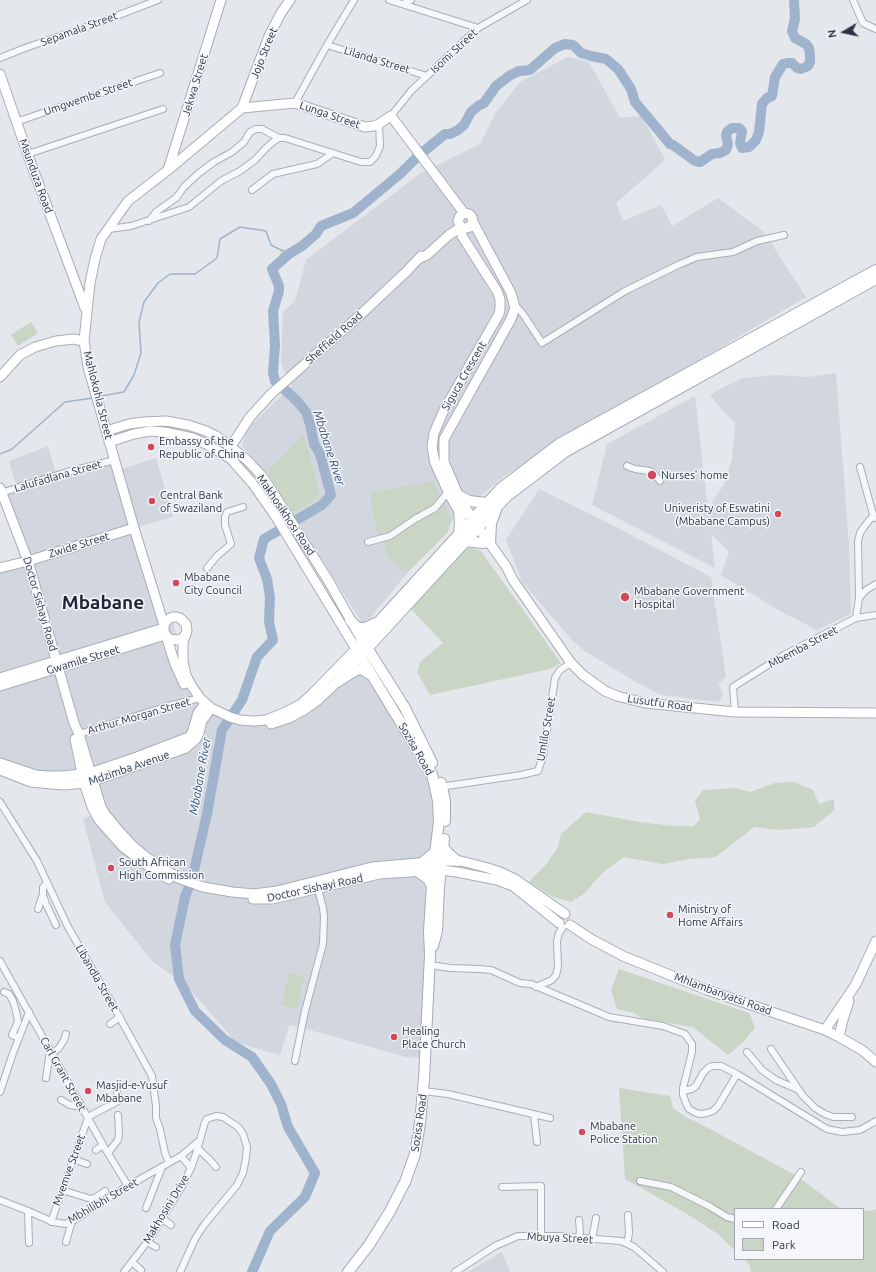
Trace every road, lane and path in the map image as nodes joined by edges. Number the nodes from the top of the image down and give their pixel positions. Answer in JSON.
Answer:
{"nodes":[{"id":1,"x":158,"y":0,"type":"edge"},
{"id":2,"x":221,"y":0,"type":"edge"},
{"id":3,"x":290,"y":0,"type":"edge"},
{"id":4,"x":354,"y":0,"type":"edge"},
{"id":5,"x":389,"y":0,"type":"edge"},
{"id":6,"x":411,"y":0,"type":"edge"},
{"id":7,"x":527,"y":0,"type":"edge"},
{"id":8,"x":853,"y":0,"type":"edge"},
{"id":9,"x":403,"y":4,"type":"junction"},
{"id":10,"x":478,"y":28,"type":"junction"},
{"id":11,"x":876,"y":29,"type":"edge"},
{"id":12,"x":327,"y":45,"type":"junction"},
{"id":13,"x":0,"y":58,"type":"edge"},
{"id":14,"x":160,"y":73,"type":"dead end"},
{"id":15,"x":0,"y":74,"type":"edge"},
{"id":16,"x":427,"y":76,"type":"junction"},
{"id":17,"x":295,"y":103,"type":"junction"},
{"id":18,"x":242,"y":108,"type":"junction"},
{"id":19,"x":163,"y":109,"type":"dead end"},
{"id":20,"x":391,"y":116,"type":"junction"},
{"id":21,"x":16,"y":122,"type":"junction"},
{"id":22,"x":379,"y":124,"type":"junction"},
{"id":23,"x":279,"y":138,"type":"junction"},
{"id":24,"x":333,"y":153,"type":"junction"},
{"id":25,"x":28,"y":154,"type":"junction"},
{"id":26,"x":168,"y":170,"type":"junction"},
{"id":27,"x":252,"y":190,"type":"dead end"},
{"id":28,"x":464,"y":213,"type":"junction"},
{"id":29,"x":149,"y":221,"type":"junction"},
{"id":30,"x":473,"y":222,"type":"junction"},
{"id":31,"x":459,"y":224,"type":"junction"},
{"id":32,"x":109,"y":229,"type":"junction"},
{"id":33,"x":449,"y":234,"type":"junction"},
{"id":34,"x":784,"y":235,"type":"dead end"},
{"id":35,"x":465,"y":240,"type":"junction"},
{"id":36,"x":418,"y":259,"type":"junction"},
{"id":37,"x":876,"y":270,"type":"edge"},
{"id":38,"x":74,"y":276,"type":"junction"},
{"id":39,"x":876,"y":279,"type":"edge"},
{"id":40,"x":90,"y":283,"type":"junction"},
{"id":41,"x":501,"y":304,"type":"junction"},
{"id":42,"x":514,"y":304,"type":"junction"},
{"id":43,"x":86,"y":311,"type":"junction"},
{"id":44,"x":84,"y":341,"type":"junction"},
{"id":45,"x":0,"y":377,"type":"edge"},
{"id":46,"x":106,"y":431,"type":"junction"},
{"id":47,"x":109,"y":442,"type":"junction"},
{"id":48,"x":228,"y":444,"type":"junction"},
{"id":49,"x":222,"y":453,"type":"junction"},
{"id":50,"x":115,"y":460,"type":"junction"},
{"id":51,"x":627,"y":466,"type":"dead end"},
{"id":52,"x":860,"y":467,"type":"dead end"},
{"id":53,"x":660,"y":481,"type":"dead end"},
{"id":54,"x":1,"y":490,"type":"edge"},
{"id":55,"x":448,"y":492,"type":"junction"},
{"id":56,"x":458,"y":495,"type":"junction"},
{"id":57,"x":487,"y":503,"type":"junction"},
{"id":58,"x":498,"y":506,"type":"junction"},
{"id":59,"x":243,"y":507,"type":"dead end"},
{"id":60,"x":459,"y":511,"type":"junction"},
{"id":61,"x":875,"y":517,"type":"edge"},
{"id":62,"x":473,"y":526,"type":"junction"},
{"id":63,"x":134,"y":528,"type":"junction"},
{"id":64,"x":462,"y":538,"type":"junction"},
{"id":65,"x":368,"y":542,"type":"dead end"},
{"id":66,"x":487,"y":544,"type":"junction"},
{"id":67,"x":28,"y":561,"type":"junction"},
{"id":68,"x":0,"y":568,"type":"edge"},
{"id":69,"x":207,"y":568,"type":"dead end"},
{"id":70,"x":876,"y":584,"type":"edge"},
{"id":71,"x":155,"y":596,"type":"junction"},
{"id":72,"x":859,"y":598,"type":"junction"},
{"id":73,"x":876,"y":615,"type":"edge"},
{"id":74,"x":177,"y":617,"type":"junction"},
{"id":75,"x":856,"y":618,"type":"junction"},
{"id":76,"x":350,"y":620,"type":"junction"},
{"id":77,"x":380,"y":621,"type":"junction"},
{"id":78,"x":165,"y":631,"type":"junction"},
{"id":79,"x":382,"y":632,"type":"junction"},
{"id":80,"x":185,"y":635,"type":"junction"},
{"id":81,"x":361,"y":649,"type":"junction"},
{"id":82,"x":376,"y":663,"type":"junction"},
{"id":83,"x":571,"y":663,"type":"junction"},
{"id":84,"x":57,"y":664,"type":"junction"},
{"id":85,"x":0,"y":678,"type":"edge"},
{"id":86,"x":374,"y":678,"type":"junction"},
{"id":87,"x":337,"y":682,"type":"junction"},
{"id":88,"x":0,"y":686,"type":"edge"},
{"id":89,"x":204,"y":705,"type":"junction"},
{"id":90,"x":735,"y":712,"type":"junction"},
{"id":91,"x":876,"y":714,"type":"edge"},
{"id":92,"x":237,"y":722,"type":"junction"},
{"id":93,"x":74,"y":724,"type":"junction"},
{"id":94,"x":79,"y":734,"type":"junction"},
{"id":95,"x":0,"y":763,"type":"edge"},
{"id":96,"x":0,"y":770,"type":"edge"},
{"id":97,"x":88,"y":778,"type":"junction"},
{"id":98,"x":439,"y":787,"type":"junction"},
{"id":99,"x":0,"y":802,"type":"edge"},
{"id":100,"x":457,"y":861,"type":"junction"},
{"id":101,"x":423,"y":862,"type":"joint"},
{"id":102,"x":440,"y":862,"type":"junction"},
{"id":103,"x":372,"y":867,"type":"junction"},
{"id":104,"x":417,"y":871,"type":"junction"},
{"id":105,"x":379,"y":874,"type":"junction"},
{"id":106,"x":47,"y":883,"type":"junction"},
{"id":107,"x":436,"y":884,"type":"junction"},
{"id":108,"x":317,"y":885,"type":"junction"},
{"id":109,"x":43,"y":893,"type":"junction"},
{"id":110,"x":38,"y":908,"type":"dead end"},
{"id":111,"x":56,"y":925,"type":"dead end"},
{"id":112,"x":564,"y":925,"type":"junction"},
{"id":113,"x":876,"y":941,"type":"edge"},
{"id":114,"x":430,"y":960,"type":"junction"},
{"id":115,"x":0,"y":961,"type":"edge"},
{"id":116,"x":536,"y":988,"type":"junction"},
{"id":117,"x":853,"y":990,"type":"junction"},
{"id":118,"x":4,"y":992,"type":"dead end"},
{"id":119,"x":29,"y":1012,"type":"junction"},
{"id":120,"x":120,"y":1017,"type":"junction"},
{"id":121,"x":110,"y":1024,"type":"dead end"},
{"id":122,"x":825,"y":1030,"type":"junction"},
{"id":123,"x":66,"y":1034,"type":"dead end"},
{"id":124,"x":839,"y":1036,"type":"junction"},
{"id":125,"x":19,"y":1038,"type":"junction"},
{"id":126,"x":771,"y":1049,"type":"dead end"},
{"id":127,"x":51,"y":1052,"type":"junction"},
{"id":128,"x":748,"y":1052,"type":"dead end"},
{"id":129,"x":295,"y":1061,"type":"dead end"},
{"id":130,"x":876,"y":1062,"type":"edge"},
{"id":131,"x":0,"y":1068,"type":"edge"},
{"id":132,"x":7,"y":1071,"type":"junction"},
{"id":133,"x":737,"y":1074,"type":"junction"},
{"id":134,"x":46,"y":1078,"type":"dead end"},
{"id":135,"x":799,"y":1090,"type":"junction"},
{"id":136,"x":117,"y":1091,"type":"dead end"},
{"id":137,"x":423,"y":1091,"type":"junction"},
{"id":138,"x":683,"y":1091,"type":"junction"},
{"id":139,"x":0,"y":1092,"type":"edge"},
{"id":140,"x":60,"y":1100,"type":"dead end"},
{"id":141,"x":80,"y":1103,"type":"junction"},
{"id":142,"x":118,"y":1115,"type":"dead end"},
{"id":143,"x":534,"y":1115,"type":"junction"},
{"id":144,"x":852,"y":1117,"type":"dead end"},
{"id":145,"x":88,"y":1118,"type":"junction"},
{"id":146,"x":550,"y":1118,"type":"dead end"},
{"id":147,"x":876,"y":1120,"type":"edge"},
{"id":148,"x":537,"y":1142,"type":"dead end"},
{"id":149,"x":103,"y":1145,"type":"junction"},
{"id":150,"x":198,"y":1145,"type":"junction"},
{"id":151,"x":69,"y":1148,"type":"dead end"},
{"id":152,"x":76,"y":1150,"type":"junction"},
{"id":153,"x":96,"y":1150,"type":"dead end"},
{"id":154,"x":108,"y":1154,"type":"junction"},
{"id":155,"x":181,"y":1156,"type":"junction"},
{"id":156,"x":74,"y":1159,"type":"junction"},
{"id":157,"x":169,"y":1162,"type":"junction"},
{"id":158,"x":87,"y":1164,"type":"dead end"},
{"id":159,"x":162,"y":1167,"type":"junction"},
{"id":160,"x":216,"y":1167,"type":"dead end"},
{"id":161,"x":191,"y":1168,"type":"junction"},
{"id":162,"x":802,"y":1172,"type":"dead end"},
{"id":163,"x":640,"y":1181,"type":"dead end"},
{"id":164,"x":128,"y":1186,"type":"junction"},
{"id":165,"x":502,"y":1187,"type":"dead end"},
{"id":166,"x":62,"y":1190,"type":"junction"},
{"id":167,"x":105,"y":1191,"type":"dead end"},
{"id":168,"x":0,"y":1200,"type":"edge"},
{"id":169,"x":146,"y":1208,"type":"dead end"},
{"id":170,"x":777,"y":1208,"type":"edge"},
{"id":171,"x":28,"y":1211,"type":"junction"},
{"id":172,"x":628,"y":1214,"type":"dead end"},
{"id":173,"x":163,"y":1218,"type":"junction"},
{"id":174,"x":596,"y":1218,"type":"dead end"},
{"id":175,"x":734,"y":1219,"type":"edge"},
{"id":176,"x":579,"y":1220,"type":"dead end"},
{"id":177,"x":72,"y":1221,"type":"junction"},
{"id":178,"x":51,"y":1222,"type":"junction"},
{"id":179,"x":171,"y":1224,"type":"dead end"},
{"id":180,"x":541,"y":1236,"type":"junction"},
{"id":181,"x":578,"y":1238,"type":"junction"},
{"id":182,"x":592,"y":1239,"type":"junction"},
{"id":183,"x":66,"y":1242,"type":"dead end"},
{"id":184,"x":147,"y":1242,"type":"junction"},
{"id":185,"x":29,"y":1243,"type":"dead end"},
{"id":186,"x":626,"y":1243,"type":"junction"},
{"id":187,"x":156,"y":1247,"type":"dead end"},
{"id":188,"x":132,"y":1262,"type":"junction"},
{"id":189,"x":141,"y":1270,"type":"dead end"},
{"id":190,"x":124,"y":1272,"type":"edge"},
{"id":191,"x":180,"y":1272,"type":"edge"},
{"id":192,"x":348,"y":1272,"type":"edge"},
{"id":193,"x":455,"y":1272,"type":"edge"},
{"id":194,"x":663,"y":1272,"type":"edge"}],
"edges":[{"from":1,"to":13,"type":"street","name":"Sepamala Street"},
{"from":2,"to":26,"type":"street","name":"Jekwa Street"},
{"from":3,"to":18,"type":"street","name":"Jojo Street"},
{"from":4,"to":12,"type":"street"},
{"from":5,"to":9,"type":"street"},
{"from":6,"to":9,"type":"street"},
{"from":7,"to":10,"type":"street","name":"Isomi Street"},
{"from":8,"to":11,"type":"street"},
{"from":9,"to":10,"type":"street"},
{"from":10,"to":16,"type":"street","name":"Isomi Street"},
{"from":12,"to":16,"type":"street","name":"Lilanda Street"},
{"from":12,"to":17,"type":"street"},
{"from":14,"to":21,"type":"street","name":"Umgwembe Street"},
{"from":15,"to":21,"type":"street","name":"Msunduza Road"},
{"from":16,"to":20,"type":"street","name":"Isomi Street"},
{"from":17,"to":18,"type":"street","name":"Lunga Street"},
{"from":17,"to":22,"type":"street","name":"Lunga Street"},
{"from":18,"to":26,"type":"street","name":"Mahlokohla Street"},
{"from":19,"to":25,"type":"street"},
{"from":20,"to":22,"type":"street"},
{"from":20,"to":28,"type":"street"},
{"from":21,"to":25,"type":"street","name":"Msunduza Road"},
{"from":22,"to":24,"type":"street"},
{"from":23,"to":24,"type":"street"},
{"from":23,"to":29,"type":"street"},
{"from":23,"to":29,"type":"street"},
{"from":24,"to":27,"type":"street"},
{"from":25,"to":38,"type":"street","name":"Msunduza Road"},
{"from":26,"to":32,"type":"street","name":"Mahlokohla Street"},
{"from":28,"to":30,"type":"street"},
{"from":28,"to":31,"type":"street"},
{"from":29,"to":32,"type":"street"},
{"from":30,"to":31,"type":"street"},
{"from":30,"to":42,"type":"street"},
{"from":31,"to":33,"type":"street"},
{"from":31,"to":35,"type":"street"},
{"from":31,"to":36,"type":"street"},
{"from":32,"to":40,"type":"street","name":"Mahlokohla Street"},
{"from":33,"to":35,"type":"street"},
{"from":33,"to":36,"type":"street"},
{"from":34,"to":42,"type":"street"},
{"from":35,"to":41,"type":"street"},
{"from":36,"to":48,"type":"street","name":"Sheffield Road"},
{"from":37,"to":57,"type":"main road"},
{"from":38,"to":40,"type":"street"},
{"from":38,"to":43,"type":"street","name":"Msunduza Road"},
{"from":39,"to":58,"type":"main road"},
{"from":40,"to":43,"type":"street","name":"Mahlokohla Street"},
{"from":41,"to":42,"type":"street"},
{"from":41,"to":55,"type":"street","name":"Siguca Crescent"},
{"from":42,"to":56,"type":"street","name":"Siguca Crescent"},
{"from":43,"to":44,"type":"street","name":"Mahlokohla Street"},
{"from":44,"to":45,"type":"street"},
{"from":44,"to":46,"type":"street","name":"Mahlokohla Street"},
{"from":46,"to":47,"type":"street","name":"Mahlokohla Street"},
{"from":46,"to":48,"type":"street","name":"Makhosikhosi Road"},
{"from":47,"to":49,"type":"street","name":"Makhosikhosi Road"},
{"from":47,"to":50,"type":"street","name":"Mahlokohla Street"},
{"from":48,"to":49,"type":"street","name":"Sheffield Road"},
{"from":48,"to":76,"type":"street","name":"Makhosikhosi Road"},
{"from":49,"to":81,"type":"street","name":"Makhosikhosi Road"},
{"from":50,"to":54,"type":"street","name":"Lalufadlana Street"},
{"from":50,"to":63,"type":"street","name":"Mahlokohla Street"},
{"from":51,"to":53,"type":"street"},
{"from":52,"to":61,"type":"street"},
{"from":54,"to":67,"type":"street","name":"Doctor Sishayi Road"},
{"from":55,"to":60,"type":"street","name":"Siguca Crescent"},
{"from":55,"to":65,"type":"street"},
{"from":56,"to":57,"type":"main road"},
{"from":56,"to":62,"type":"street","name":"Siguca Crescent"},
{"from":57,"to":62,"type":"main road"},
{"from":58,"to":62,"type":"main road"},
{"from":58,"to":66,"type":"main road"},
{"from":59,"to":69,"type":"street"},
{"from":60,"to":62,"type":"street","name":"Siguca Crescent"},
{"from":60,"to":64,"type":"main road"},
{"from":61,"to":72,"type":"street"},
{"from":62,"to":64,"type":"main road"},
{"from":62,"to":66,"type":"street","name":"Lusutfu Road"},
{"from":63,"to":67,"type":"street","name":"Zwide Street"},
{"from":63,"to":71,"type":"street","name":"Mahlokohla Street"},
{"from":64,"to":66,"type":"main road"},
{"from":64,"to":77,"type":"main road"},
{"from":64,"to":79,"type":"main road"},
{"from":66,"to":83,"type":"street","name":"Lusutfu Road"},
{"from":67,"to":68,"type":"street","name":"Zwide Street"},
{"from":67,"to":84,"type":"street","name":"Doctor Sishayi Road"},
{"from":70,"to":72,"type":"street"},
{"from":71,"to":74,"type":"street","name":"Mahlokohla Street"},
{"from":71,"to":78,"type":"street","name":"Mahlokohla Street"},
{"from":72,"to":75,"type":"street"},
{"from":73,"to":75,"type":"street","name":"Mbemba Street"},
{"from":74,"to":78,"type":"street"},
{"from":74,"to":80,"type":"street"},
{"from":75,"to":90,"type":"street","name":"Mbemba Street"},
{"from":76,"to":77,"type":"main road"},
{"from":76,"to":81,"type":"street","name":"Makhosikhosi Road"},
{"from":77,"to":81,"type":"main road"},
{"from":78,"to":80,"type":"street"},
{"from":78,"to":84,"type":"street","name":"Gwamile Street"},
{"from":78,"to":89,"type":"street","name":"Mahlokohla Street"},
{"from":79,"to":81,"type":"main road"},
{"from":79,"to":82,"type":"main road"},
{"from":80,"to":89,"type":"street"},
{"from":81,"to":82,"type":"main road","name":"Sozisa Road"},
{"from":81,"to":86,"type":"main road","name":"Sozisa Road"},
{"from":81,"to":87,"type":"street"},
{"from":81,"to":92,"type":"street"},
{"from":82,"to":98,"type":"main road","name":"Sozisa Road"},
{"from":83,"to":90,"type":"street","name":"Lusutfu Road"},
{"from":83,"to":98,"type":"street","name":"Umlilo Street"},
{"from":84,"to":85,"type":"street","name":"Gwamile Street"},
{"from":84,"to":88,"type":"street","name":"Gwamile Street"},
{"from":84,"to":93,"type":"street","name":"Doctor Sishayi Road"},
{"from":86,"to":87,"type":"main road"},
{"from":86,"to":98,"type":"main road","name":"Sozisa Road"},
{"from":87,"to":92,"type":"street"},
{"from":89,"to":92,"type":"street"},
{"from":89,"to":94,"type":"street","name":"Arthur Morgan Street"},
{"from":89,"to":97,"type":"street","name":"Mdzimba Avenue"},
{"from":90,"to":91,"type":"street","name":"Lusutfu Road"},
{"from":93,"to":94,"type":"street","name":"Doctor Sishayi Road"},
{"from":93,"to":97,"type":"street","name":"Doctor Sishayi Road"},
{"from":94,"to":97,"type":"street","name":"Doctor Sishayi Road"},
{"from":95,"to":97,"type":"street","name":"Mdzimba Avenue"},
{"from":96,"to":97,"type":"street","name":"Mdzimba Avenue"},
{"from":97,"to":108,"type":"street","name":"Doctor Sishayi Road"},
{"from":98,"to":102,"type":"main road","name":"Sozisa Road"},
{"from":99,"to":106,"type":"street","name":"Libandla Street"},
{"from":100,"to":102,"type":"street"},
{"from":100,"to":102,"type":"main road"},
{"from":100,"to":112,"type":"street"},
{"from":101,"to":102,"type":"main road"},
{"from":101,"to":103,"type":"street","name":"Doctor Sishayi Road"},
{"from":102,"to":104,"type":"street","name":"Doctor Sishayi Road"},
{"from":102,"to":107,"type":"main road","name":"Sozisa Road"},
{"from":102,"to":107,"type":"main road"},
{"from":102,"to":112,"type":"street","name":"Mhlambanyatsi Road"},
{"from":103,"to":105,"type":"street"},
{"from":103,"to":108,"type":"street","name":"Doctor Sishayi Road"},
{"from":104,"to":105,"type":"street","name":"Doctor Sishayi Road"},
{"from":104,"to":107,"type":"main road"},
{"from":105,"to":108,"type":"street","name":"Doctor Sishayi Road"},
{"from":106,"to":109,"type":"street"},
{"from":106,"to":120,"type":"street","name":"Libandla Street"},
{"from":107,"to":114,"type":"main road","name":"Sozisa Road"},
{"from":108,"to":129,"type":"street"},
{"from":109,"to":110,"type":"street"},
{"from":109,"to":111,"type":"street"},
{"from":112,"to":116,"type":"street"},
{"from":112,"to":122,"type":"street","name":"Mhlambanyatsi Road"},
{"from":113,"to":117,"type":"street"},
{"from":114,"to":116,"type":"street"},
{"from":114,"to":137,"type":"main road","name":"Sozisa Road"},
{"from":115,"to":119,"type":"street","name":"Carl Grant Street"},
{"from":116,"to":138,"type":"street"},
{"from":117,"to":122,"type":"street"},
{"from":117,"to":124,"type":"street"},
{"from":118,"to":125,"type":"street"},
{"from":119,"to":125,"type":"street"},
{"from":119,"to":127,"type":"street","name":"Carl Grant Street"},
{"from":120,"to":121,"type":"street"},
{"from":120,"to":157,"type":"street","name":"Libandla Street"},
{"from":122,"to":124,"type":"street","name":"Mhlambanyatsi Road"},
{"from":123,"to":127,"type":"street"},
{"from":124,"to":130,"type":"street","name":"Mhlambanyatsi Road"},
{"from":125,"to":132,"type":"street"},
{"from":126,"to":135,"type":"street"},
{"from":127,"to":134,"type":"street"},
{"from":127,"to":141,"type":"street","name":"Carl Grant Street"},
{"from":128,"to":135,"type":"street"},
{"from":131,"to":132,"type":"street"},
{"from":132,"to":139,"type":"street"},
{"from":133,"to":138,"type":"street"},
{"from":133,"to":138,"type":"street"},
{"from":133,"to":147,"type":"street"},
{"from":135,"to":144,"type":"street"},
{"from":136,"to":145,"type":"street"},
{"from":137,"to":143,"type":"street"},
{"from":137,"to":192,"type":"main road","name":"Sozisa Road"},
{"from":140,"to":141,"type":"street"},
{"from":141,"to":145,"type":"street","name":"Carl Grant Street"},
{"from":142,"to":154,"type":"street"},
{"from":143,"to":146,"type":"street"},
{"from":143,"to":148,"type":"street"},
{"from":145,"to":149,"type":"street","name":"Carl Grant Street"},
{"from":145,"to":152,"type":"street","name":"Mvemve Street"},
{"from":149,"to":153,"type":"street"},
{"from":149,"to":154,"type":"street","name":"Carl Grant Street"},
{"from":150,"to":155,"type":"street","name":"Mbhilibhi Street"},
{"from":150,"to":160,"type":"street"},
{"from":150,"to":161,"type":"street","name":"Makhosini Drive"},
{"from":150,"to":191,"type":"street","name":"Makhosini Drive"},
{"from":151,"to":152,"type":"street"},
{"from":152,"to":156,"type":"street","name":"Mvemve Street"},
{"from":154,"to":164,"type":"street","name":"Carl Grant Street"},
{"from":155,"to":157,"type":"street","name":"Mbhilibhi Street"},
{"from":155,"to":161,"type":"street"},
{"from":156,"to":158,"type":"street"},
{"from":156,"to":166,"type":"street","name":"Mvemve Street"},
{"from":157,"to":159,"type":"street","name":"Mbhilibhi Street"},
{"from":159,"to":164,"type":"street","name":"Mbhilibhi Street"},
{"from":159,"to":169,"type":"street"},
{"from":161,"to":173,"type":"street","name":"Makhosini Drive"},
{"from":162,"to":170,"type":"street"},
{"from":163,"to":175,"type":"street"},
{"from":164,"to":177,"type":"street","name":"Mbhilibhi Street"},
{"from":165,"to":180,"type":"street"},
{"from":166,"to":167,"type":"street"},
{"from":166,"to":178,"type":"street","name":"Mvemve Street"},
{"from":168,"to":171,"type":"street","name":"Mbhilibhi Street"},
{"from":171,"to":178,"type":"street","name":"Mbhilibhi Street"},
{"from":171,"to":185,"type":"street"},
{"from":172,"to":186,"type":"street"},
{"from":173,"to":179,"type":"street"},
{"from":173,"to":184,"type":"street","name":"Makhosini Drive"},
{"from":174,"to":182,"type":"street"},
{"from":176,"to":181,"type":"street"},
{"from":177,"to":178,"type":"street","name":"Mbhilibhi Street"},
{"from":177,"to":183,"type":"street"},
{"from":180,"to":181,"type":"street","name":"Mbuya Street"},
{"from":180,"to":193,"type":"street","name":"Mbuya Street"},
{"from":181,"to":182,"type":"street","name":"Mbuya Street"},
{"from":182,"to":186,"type":"street","name":"Mbuya Street"},
{"from":184,"to":187,"type":"street"},
{"from":184,"to":188,"type":"street","name":"Makhosini Drive"},
{"from":186,"to":194,"type":"street","name":"Mbuya Street"},
{"from":188,"to":189,"type":"street"},
{"from":188,"to":190,"type":"street","name":"Makhosini Drive"}]}
